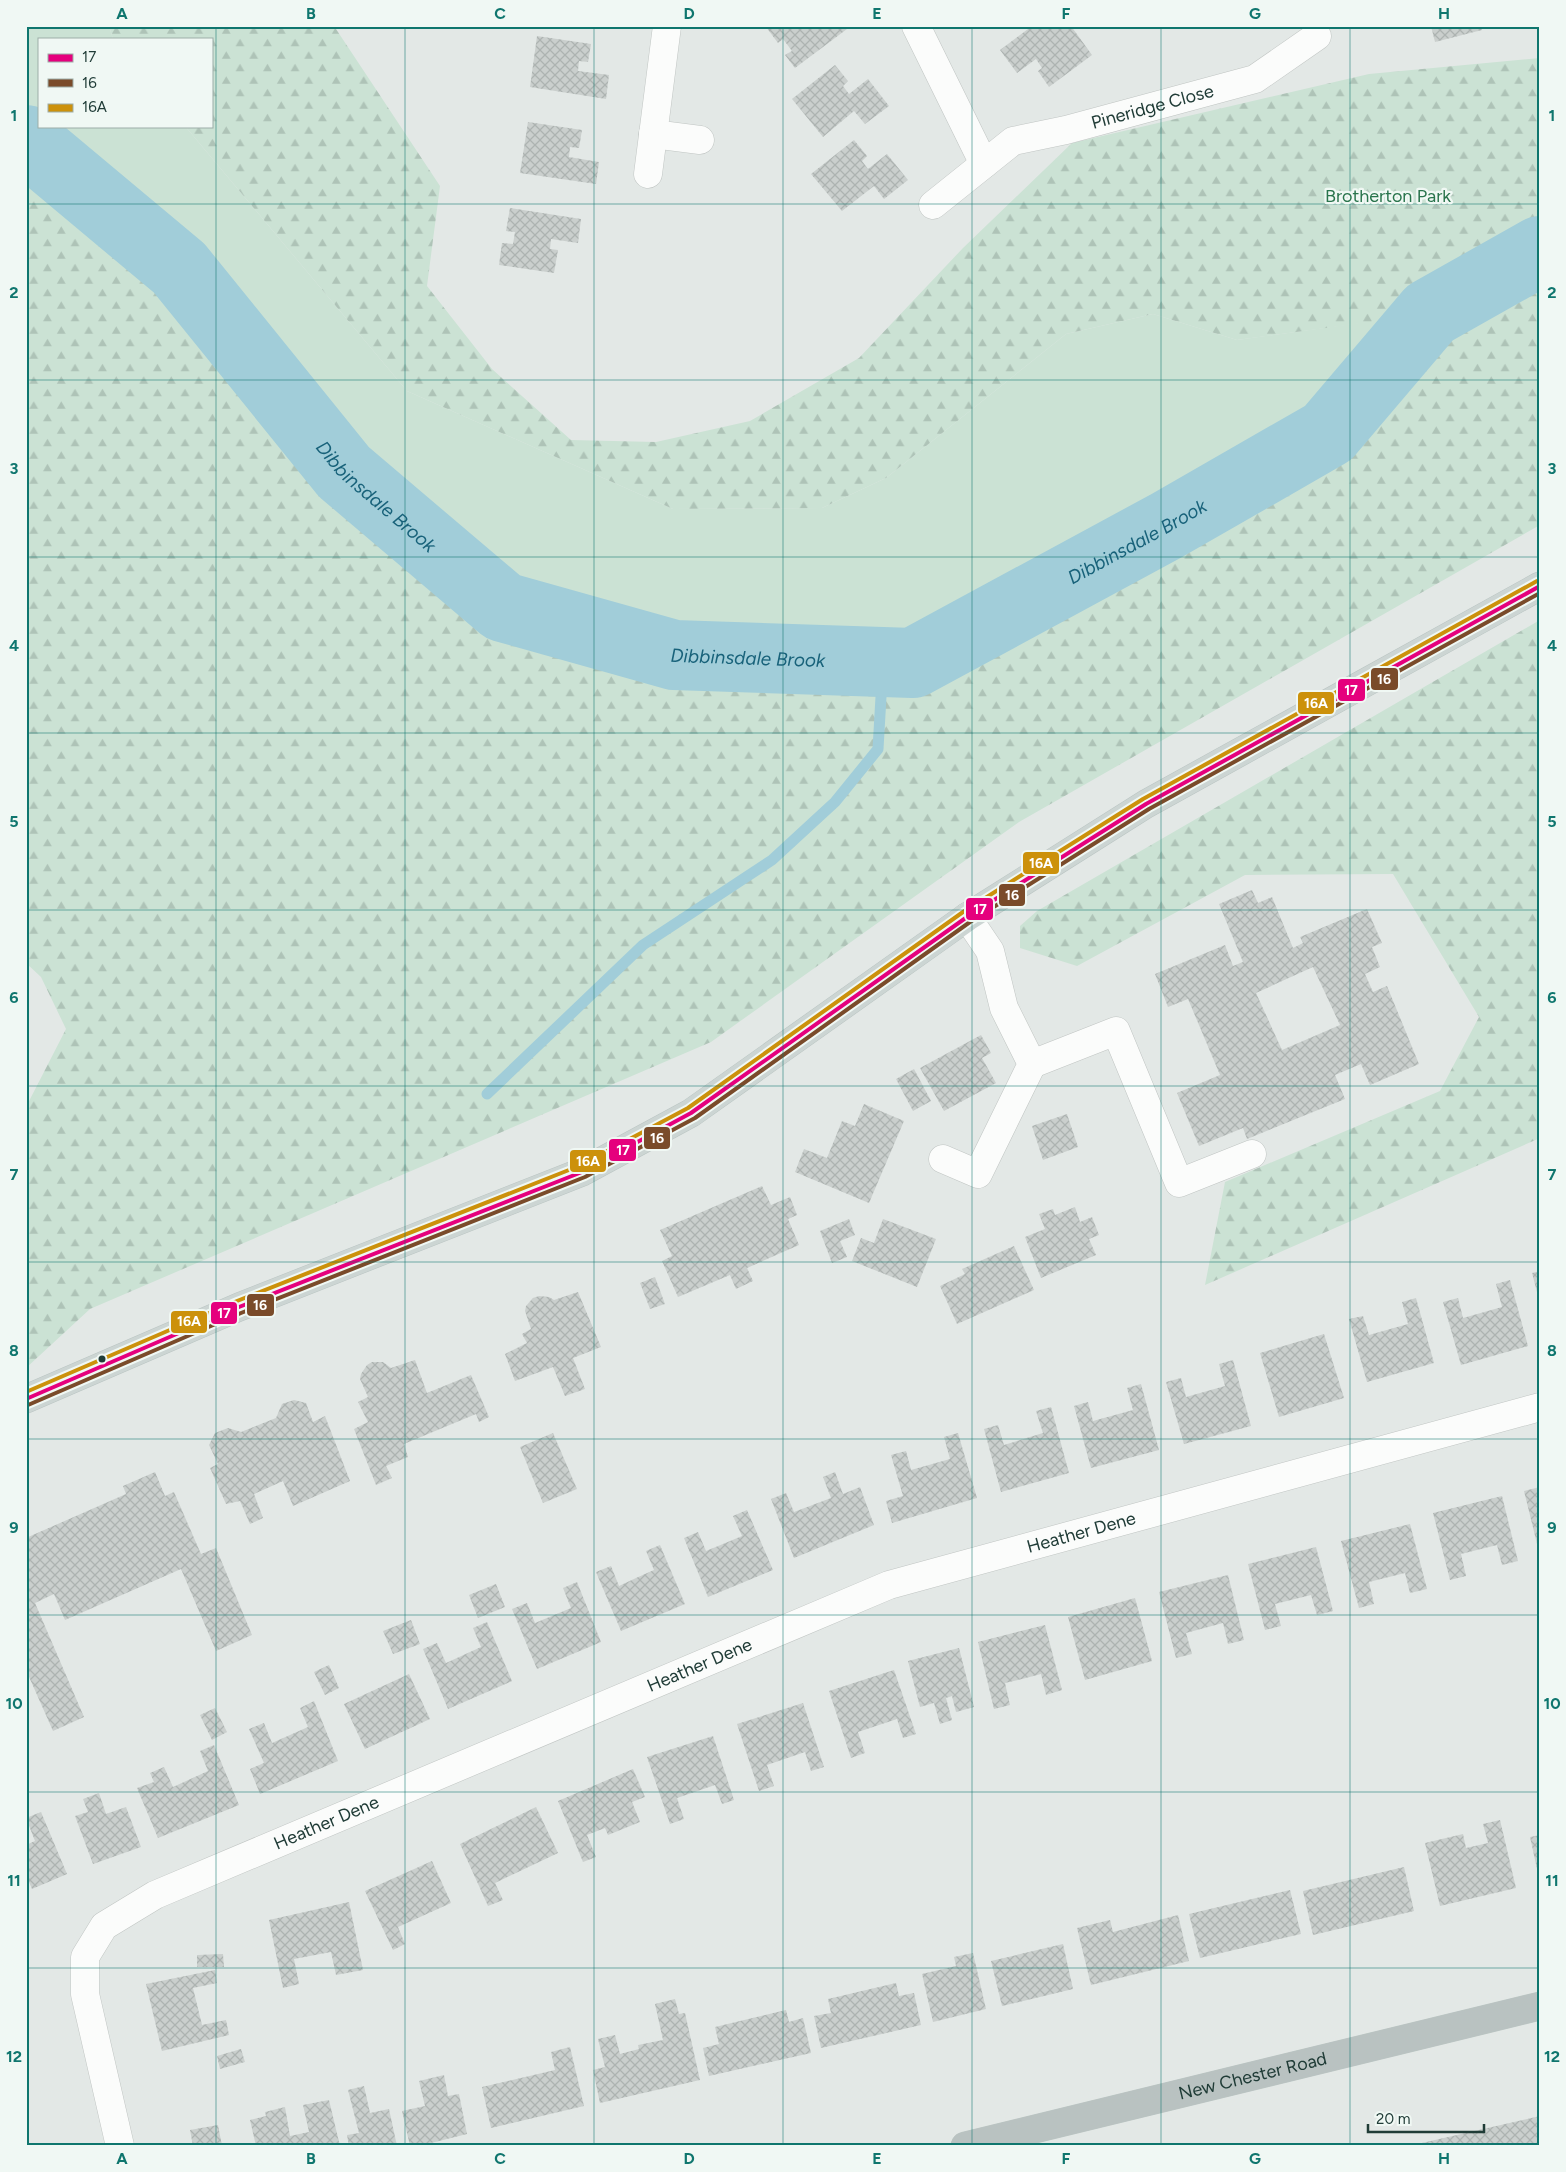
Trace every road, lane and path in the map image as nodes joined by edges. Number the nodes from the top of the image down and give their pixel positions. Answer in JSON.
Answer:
{"nodes":[{"id":1,"x":667,"y":26,"type":"edge"},
{"id":2,"x":916,"y":26,"type":"edge"},
{"id":3,"x":1317,"y":36,"type":"dead end"},
{"id":4,"x":653,"y":134,"type":"junction"},
{"id":5,"x":700,"y":140,"type":"dead end"},
{"id":6,"x":984,"y":164,"type":"junction"},
{"id":7,"x":648,"y":174,"type":"dead end"},
{"id":8,"x":933,"y":205,"type":"dead end"},
{"id":9,"x":1540,"y":586,"type":"edge"},
{"id":10,"x":967,"y":917,"type":"junction"},
{"id":11,"x":1032,"y":1064,"type":"junction"},
{"id":12,"x":1252,"y":1154,"type":"dead end"},
{"id":13,"x":943,"y":1159,"type":"dead end"},
{"id":14,"x":26,"y":1399,"type":"edge"},
{"id":15,"x":1540,"y":1407,"type":"edge"},
{"id":16,"x":1540,"y":2006,"type":"edge"},
{"id":17,"x":120,"y":2146,"type":"edge"},
{"id":18,"x":965,"y":2146,"type":"edge"}],
"edges":[{"from":1,"to":4,"type":"street"},
{"from":2,"to":6,"type":"street"},
{"from":3,"to":6,"type":"street","name":"Pineridge Close"},
{"from":4,"to":5,"type":"street"},
{"from":4,"to":7,"type":"street"},
{"from":6,"to":8,"type":"street","name":"Pineridge Close"},
{"from":9,"to":10,"type":"main road"},
{"from":10,"to":11,"type":"street"},
{"from":10,"to":14,"type":"main road"},
{"from":11,"to":12,"type":"street"},
{"from":11,"to":13,"type":"street"},
{"from":15,"to":17,"type":"street","name":"Heather Dene"},
{"from":16,"to":18,"type":"highway","name":"New Chester Road"}]}
